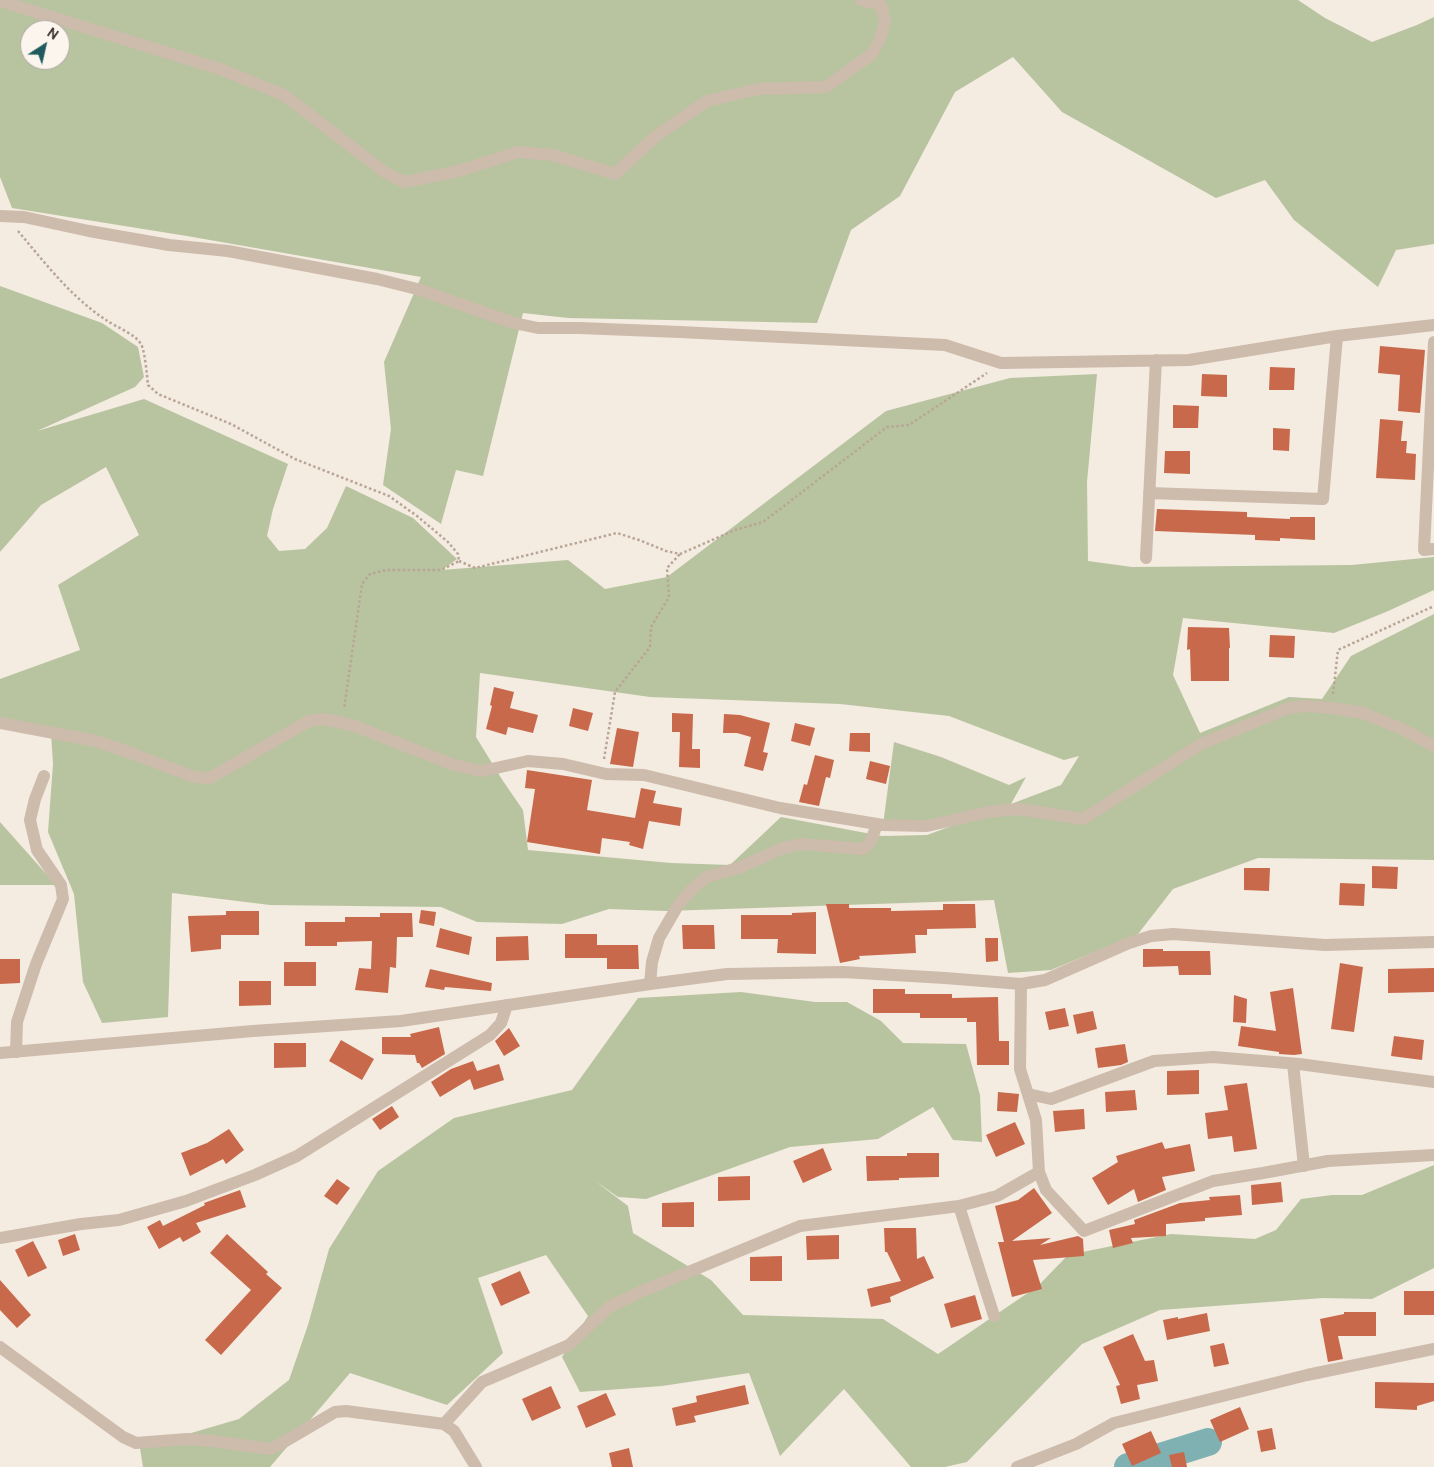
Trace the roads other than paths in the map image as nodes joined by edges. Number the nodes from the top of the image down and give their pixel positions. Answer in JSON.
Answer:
{"nodes":[{"id":1,"x":861,"y":0,"type":"edge"},
{"id":2,"x":0,"y":1,"type":"edge"},
{"id":3,"x":3,"y":216,"type":"edge"},
{"id":4,"x":1434,"y":325,"type":"edge"},
{"id":5,"x":1337,"y":336,"type":"junction"},
{"id":6,"x":1434,"y":342,"type":"edge"},
{"id":7,"x":1156,"y":360,"type":"junction"},
{"id":8,"x":1149,"y":493,"type":"junction"},
{"id":9,"x":1434,"y":549,"type":"edge"},
{"id":10,"x":1146,"y":558,"type":"dead end"},
{"id":11,"x":0,"y":722,"type":"edge"},
{"id":12,"x":1434,"y":746,"type":"edge"},
{"id":13,"x":44,"y":776,"type":"dead end"},
{"id":14,"x":877,"y":824,"type":"junction"},
{"id":15,"x":1434,"y":942,"type":"edge"},
{"id":16,"x":650,"y":984,"type":"junction"},
{"id":17,"x":1022,"y":984,"type":"junction"},
{"id":18,"x":507,"y":1005,"type":"junction"},
{"id":19,"x":16,"y":1052,"type":"junction"},
{"id":20,"x":0,"y":1053,"type":"edge"},
{"id":21,"x":1294,"y":1064,"type":"junction"},
{"id":22,"x":1434,"y":1082,"type":"edge"},
{"id":23,"x":1028,"y":1094,"type":"junction"},
{"id":24,"x":1434,"y":1155,"type":"edge"},
{"id":25,"x":1304,"y":1166,"type":"junction"},
{"id":26,"x":1039,"y":1172,"type":"junction"},
{"id":27,"x":959,"y":1206,"type":"junction"},
{"id":28,"x":0,"y":1238,"type":"edge"},
{"id":29,"x":994,"y":1316,"type":"dead end"},
{"id":30,"x":0,"y":1347,"type":"edge"},
{"id":31,"x":1434,"y":1349,"type":"edge"},
{"id":32,"x":444,"y":1424,"type":"junction"},
{"id":33,"x":476,"y":1467,"type":"edge"},
{"id":34,"x":1017,"y":1467,"type":"edge"}],
"edges":[{"from":1,"to":2,"type":"street"},
{"from":3,"to":7,"type":"street"},
{"from":4,"to":5,"type":"street"},
{"from":5,"to":7,"type":"street"},
{"from":5,"to":8,"type":"street"},
{"from":6,"to":9,"type":"street"},
{"from":7,"to":8,"type":"street"},
{"from":8,"to":10,"type":"street"},
{"from":11,"to":14,"type":"street"},
{"from":12,"to":14,"type":"street"},
{"from":13,"to":19,"type":"street"},
{"from":14,"to":16,"type":"street"},
{"from":15,"to":17,"type":"street"},
{"from":16,"to":17,"type":"street"},
{"from":16,"to":18,"type":"street"},
{"from":17,"to":23,"type":"street"},
{"from":18,"to":19,"type":"street"},
{"from":18,"to":28,"type":"street"},
{"from":19,"to":20,"type":"street"},
{"from":21,"to":22,"type":"street"},
{"from":21,"to":23,"type":"street"},
{"from":21,"to":25,"type":"street"},
{"from":23,"to":26,"type":"street"},
{"from":24,"to":25,"type":"street"},
{"from":25,"to":26,"type":"street"},
{"from":26,"to":27,"type":"street"},
{"from":27,"to":29,"type":"street"},
{"from":27,"to":32,"type":"street"},
{"from":30,"to":32,"type":"street"},
{"from":31,"to":34,"type":"street"},
{"from":32,"to":33,"type":"street"}]}
